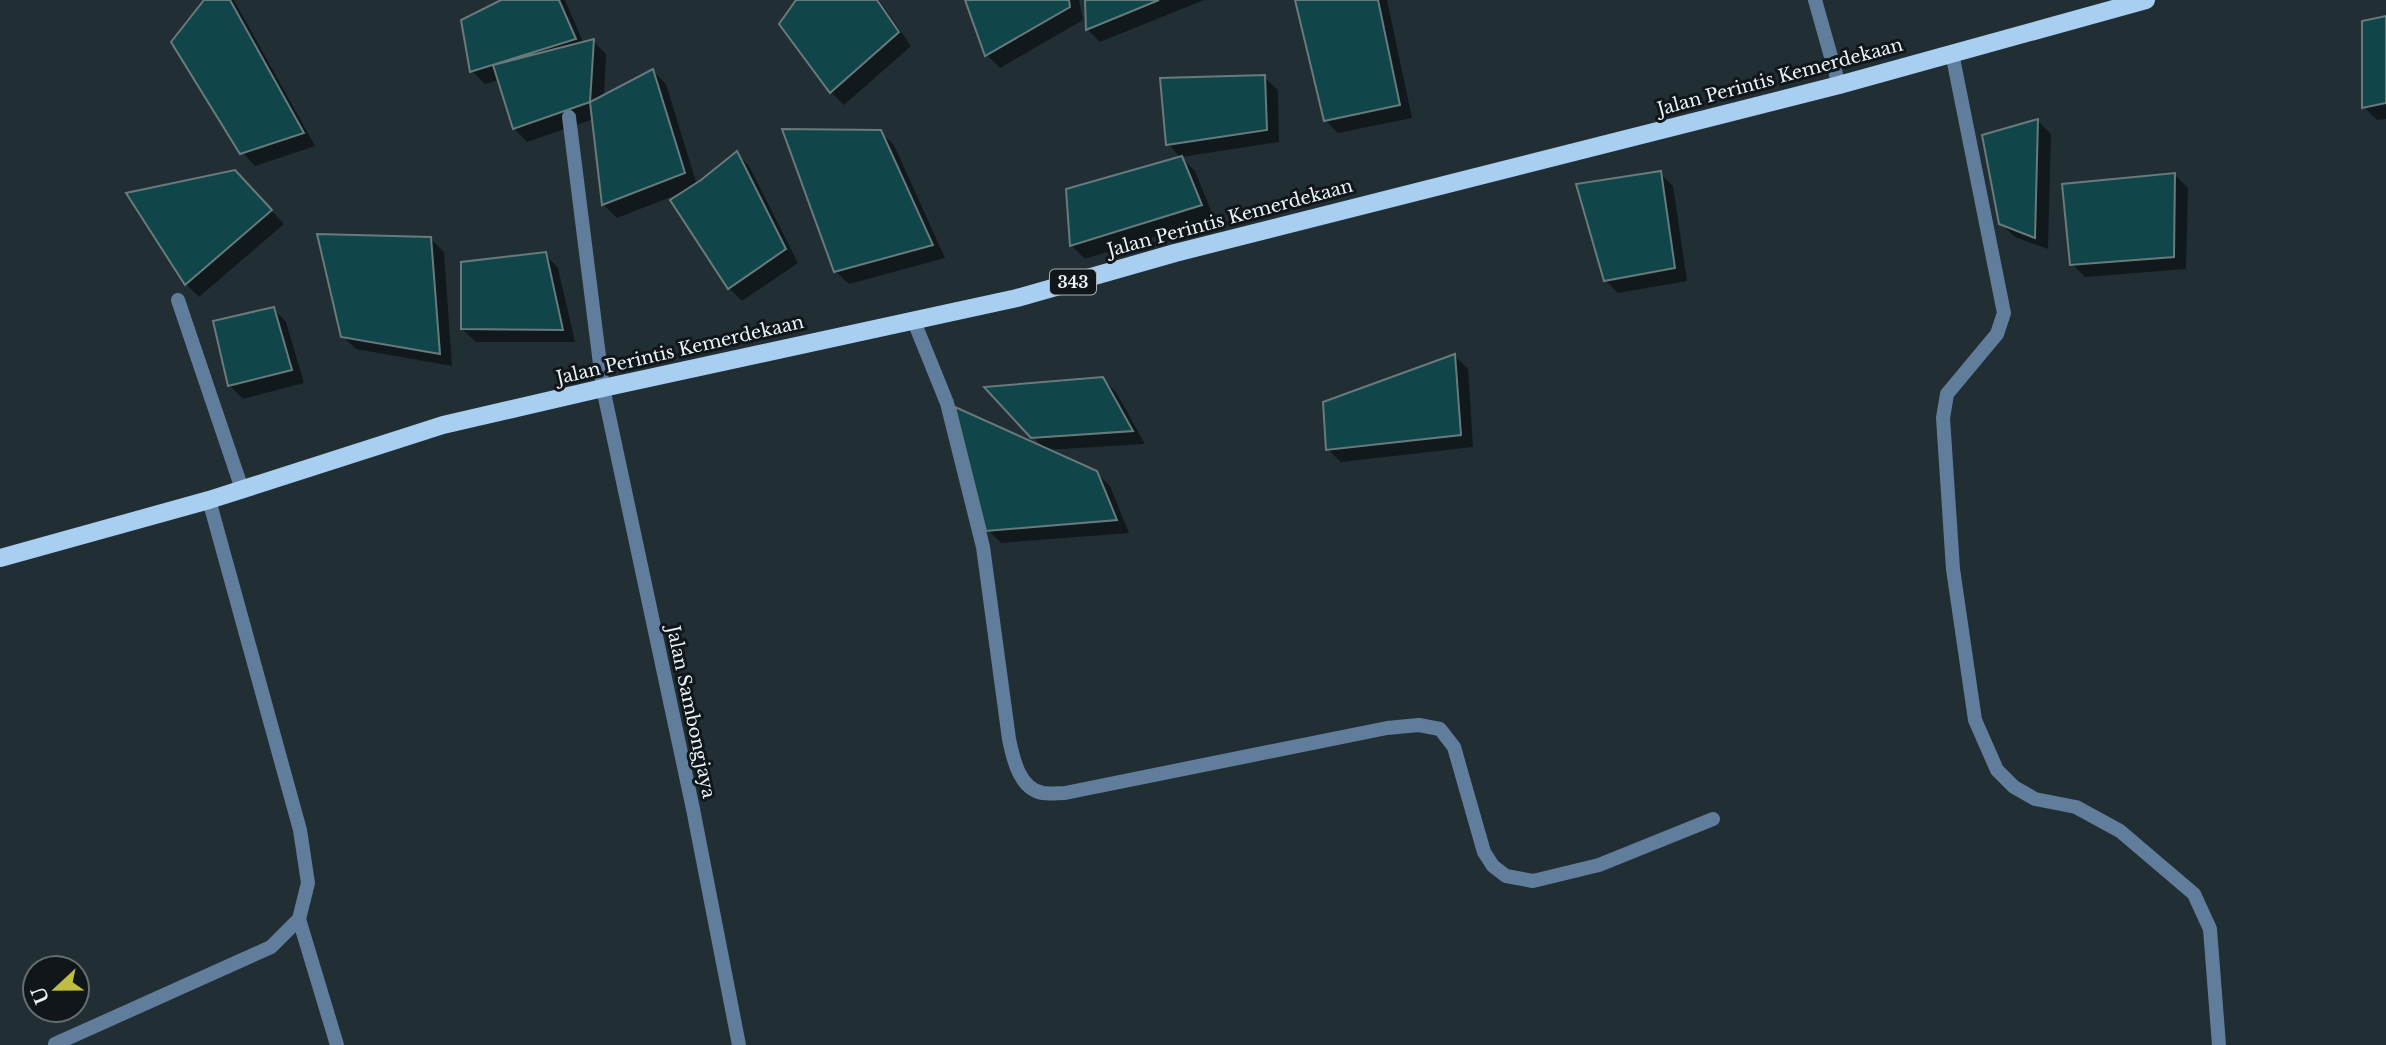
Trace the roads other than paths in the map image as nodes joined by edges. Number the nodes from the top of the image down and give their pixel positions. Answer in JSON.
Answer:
{"nodes":[{"id":1,"x":1815,"y":0,"type":"edge"},
{"id":2,"x":2146,"y":0,"type":"edge"},
{"id":3,"x":1952,"y":53,"type":"junction"},
{"id":4,"x":1839,"y":85,"type":"junction"},
{"id":5,"x":569,"y":117,"type":"dead end"},
{"id":6,"x":178,"y":300,"type":"dead end"},
{"id":7,"x":913,"y":319,"type":"junction"},
{"id":8,"x":603,"y":387,"type":"junction"},
{"id":9,"x":242,"y":489,"type":"junction"},
{"id":10,"x":209,"y":500,"type":"junction"},
{"id":11,"x":0,"y":558,"type":"edge"},
{"id":12,"x":1713,"y":819,"type":"dead end"},
{"id":13,"x":299,"y":919,"type":"junction"},
{"id":14,"x":55,"y":1044,"type":"edge"},
{"id":15,"x":338,"y":1045,"type":"edge"},
{"id":16,"x":739,"y":1045,"type":"edge"},
{"id":17,"x":2219,"y":1045,"type":"edge"}],
"edges":[{"from":1,"to":4,"type":"street"},
{"from":2,"to":3,"type":"main road","name":"Jalan Perintis Kemerdekaan","number":"343"},
{"from":3,"to":4,"type":"main road","name":"Jalan Perintis Kemerdekaan","number":"343"},
{"from":3,"to":17,"type":"street"},
{"from":4,"to":7,"type":"main road","name":"Jalan Perintis Kemerdekaan","number":"343"},
{"from":5,"to":8,"type":"street","name":"Jalan Sambongjaya"},
{"from":6,"to":9,"type":"street"},
{"from":7,"to":8,"type":"main road","name":"Jalan Perintis Kemerdekaan","number":"343"},
{"from":7,"to":12,"type":"street"},
{"from":8,"to":9,"type":"main road","name":"Jalan Perintis Kemerdekaan","number":"343"},
{"from":8,"to":16,"type":"street","name":"Jalan Sambongjaya"},
{"from":9,"to":10,"type":"main road","name":"Jalan Perintis Kemerdekaan","number":"343"},
{"from":10,"to":11,"type":"main road","name":"Jalan Perintis Kemerdekaan","number":"343"},
{"from":10,"to":13,"type":"street"},
{"from":13,"to":14,"type":"street"},
{"from":13,"to":15,"type":"street"}]}
